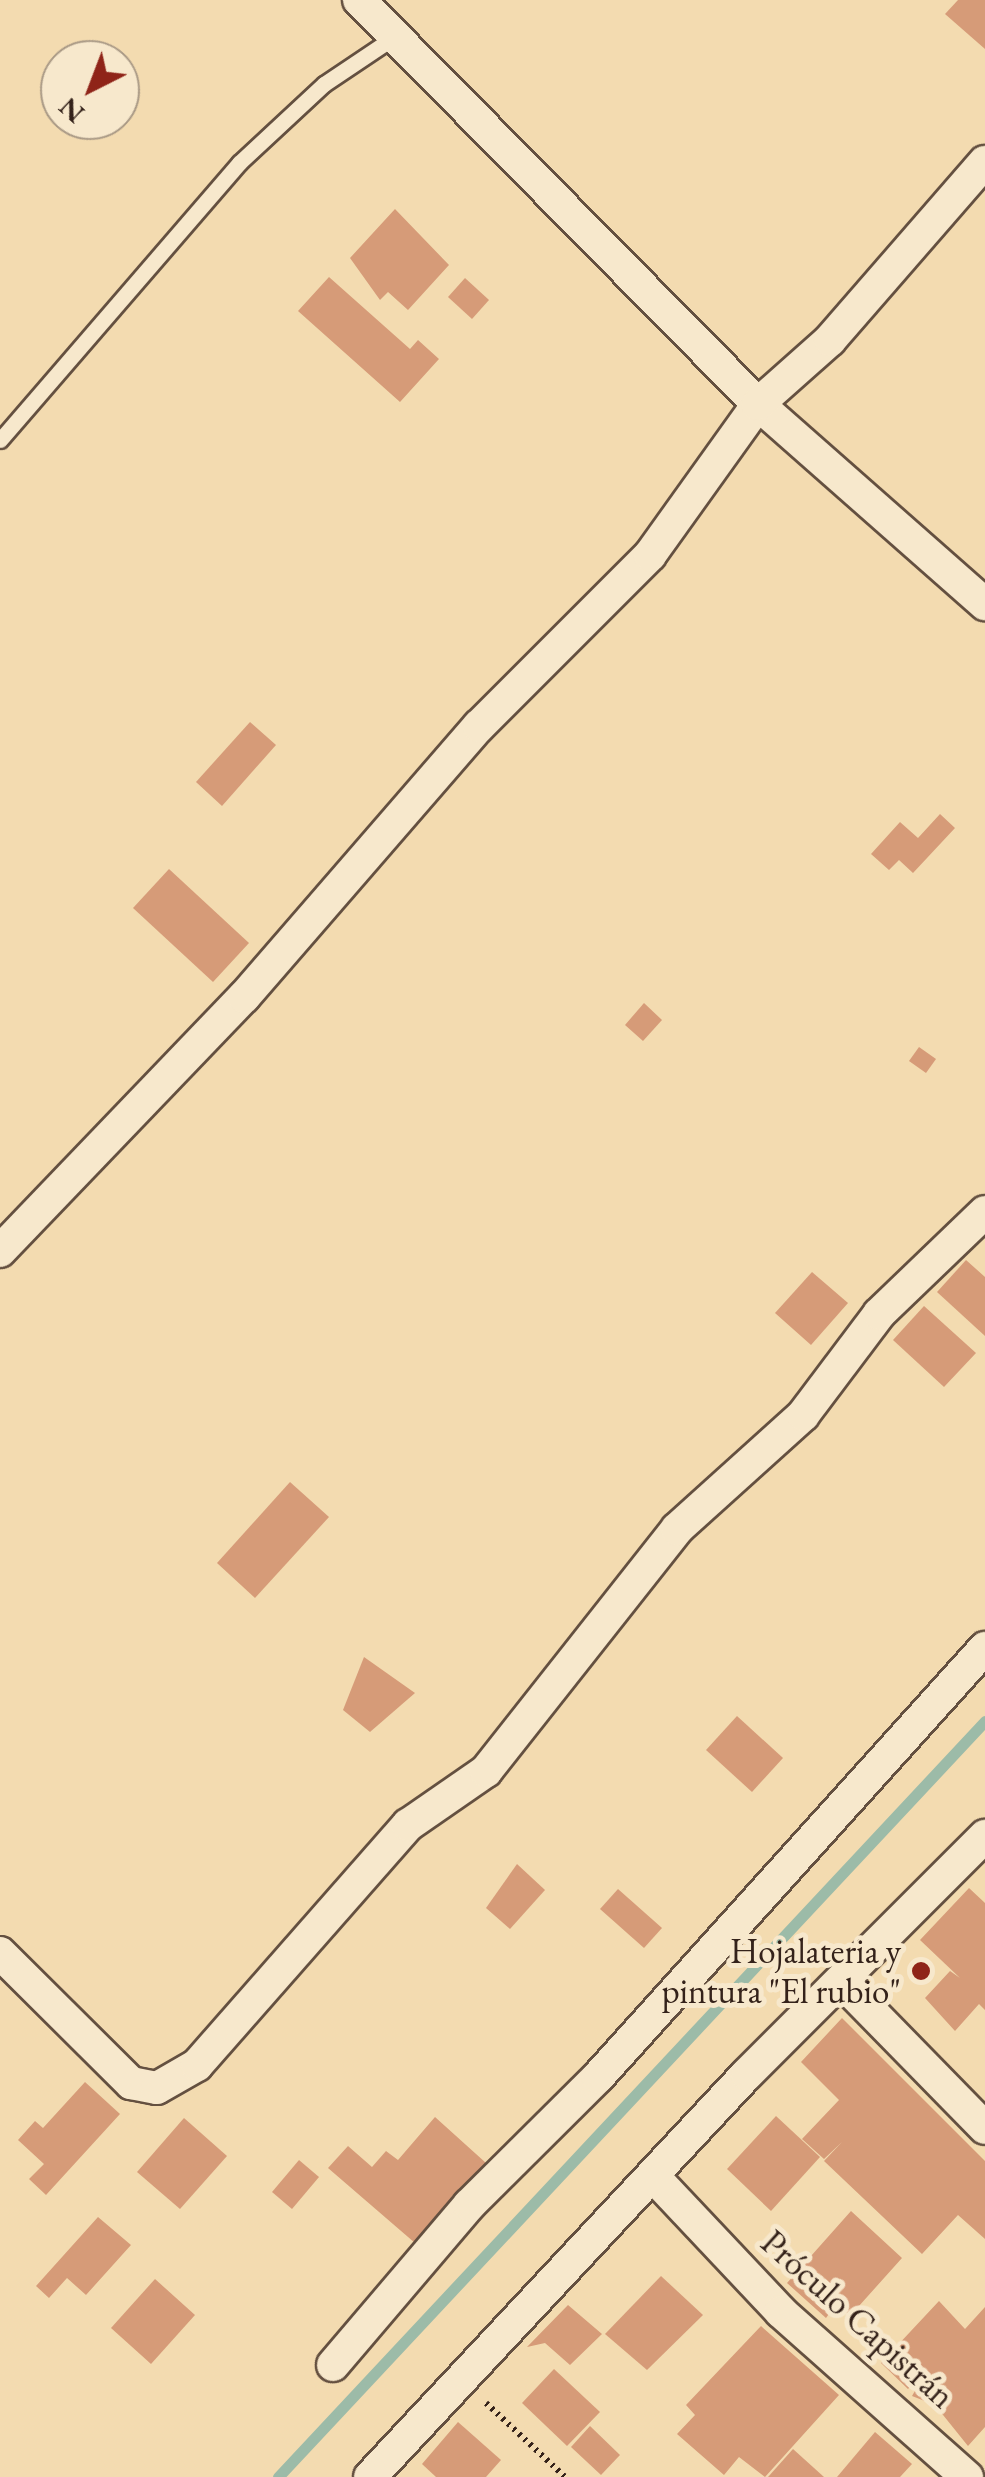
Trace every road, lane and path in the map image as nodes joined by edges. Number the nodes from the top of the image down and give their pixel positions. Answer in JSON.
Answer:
{"nodes":[{"id":1,"x":359,"y":0,"type":"edge"},
{"id":2,"x":397,"y":35,"type":"junction"},
{"id":3,"x":985,"y":162,"type":"edge"},
{"id":4,"x":758,"y":404,"type":"junction"},
{"id":5,"x":0,"y":440,"type":"edge"},
{"id":6,"x":981,"y":593,"type":"edge"},
{"id":7,"x":985,"y":1212,"type":"edge"},
{"id":8,"x":0,"y":1250,"type":"edge"},
{"id":9,"x":985,"y":1648,"type":"edge"},
{"id":10,"x":985,"y":1836,"type":"edge"},
{"id":11,"x":0,"y":1953,"type":"edge"},
{"id":12,"x":846,"y":1985,"type":"junction"},
{"id":13,"x":985,"y":2128,"type":"edge"},
{"id":14,"x":654,"y":2177,"type":"junction"},
{"id":15,"x":333,"y":2365,"type":"dead end"},
{"id":16,"x":462,"y":2380,"type":"junction"},
{"id":17,"x":370,"y":2477,"type":"edge"},
{"id":18,"x":565,"y":2477,"type":"edge"},
{"id":19,"x":966,"y":2477,"type":"edge"}],
"edges":[{"from":1,"to":2,"type":"street"},
{"from":2,"to":4,"type":"street"},
{"from":2,"to":5,"type":"lane"},
{"from":3,"to":4,"type":"street"},
{"from":4,"to":6,"type":"street"},
{"from":4,"to":8,"type":"street"},
{"from":7,"to":11,"type":"street"},
{"from":9,"to":15,"type":"street"},
{"from":10,"to":12,"type":"street"},
{"from":12,"to":13,"type":"street"},
{"from":12,"to":14,"type":"street"},
{"from":14,"to":16,"type":"street"},
{"from":14,"to":19,"type":"street","name":"Próculo Capistrán"},
{"from":16,"to":17,"type":"street"},
{"from":16,"to":18,"type":"path"}]}
